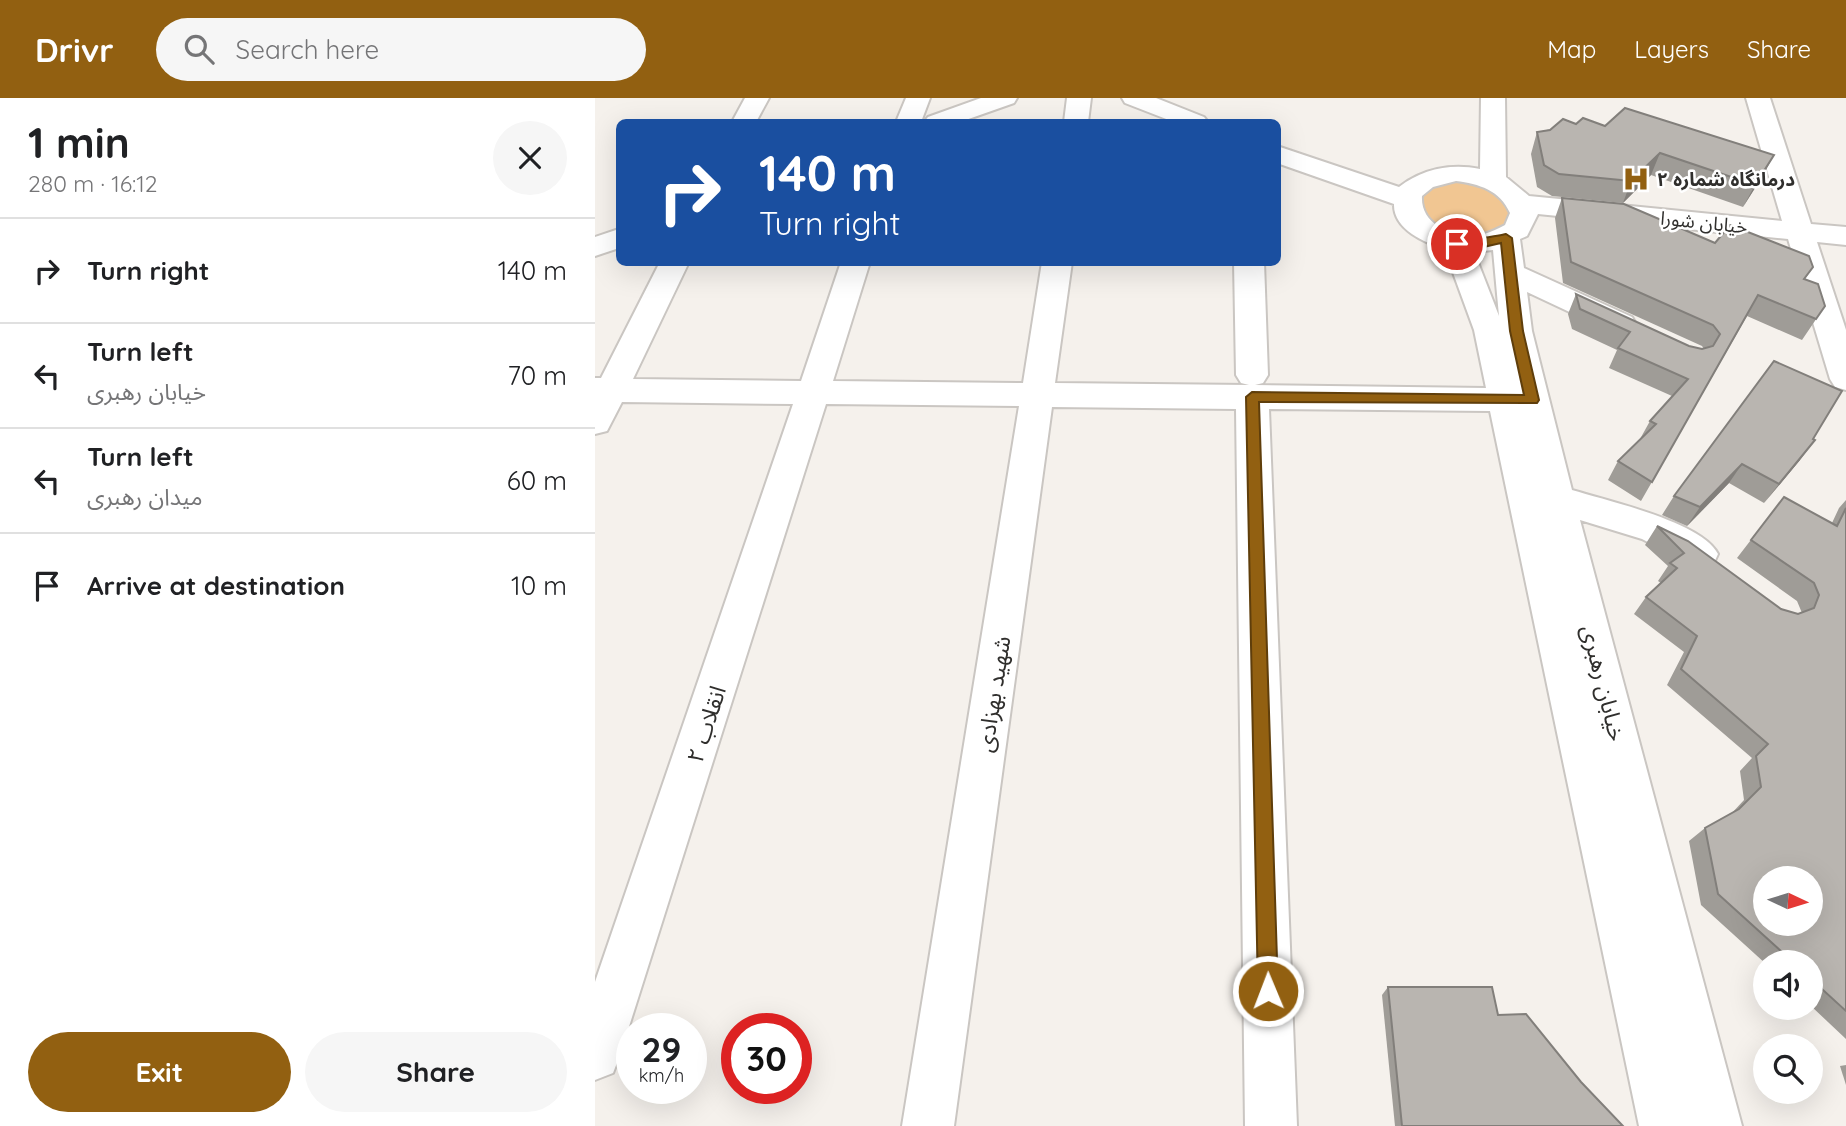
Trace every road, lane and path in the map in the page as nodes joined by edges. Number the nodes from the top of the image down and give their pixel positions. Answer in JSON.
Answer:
{"nodes":[{"id":1,"x":757,"y":98,"type":"edge"},
{"id":2,"x":918,"y":98,"type":"edge"},
{"id":3,"x":1005,"y":98,"type":"edge"},
{"id":4,"x":1079,"y":98,"type":"edge"},
{"id":5,"x":1134,"y":98,"type":"edge"},
{"id":6,"x":1493,"y":98,"type":"edge"},
{"id":7,"x":1758,"y":98,"type":"edge"},
{"id":8,"x":746,"y":119,"type":"edge"},
{"id":9,"x":910,"y":119,"type":"edge"},
{"id":10,"x":946,"y":119,"type":"edge"},
{"id":11,"x":1076,"y":119,"type":"edge"},
{"id":12,"x":1187,"y":119,"type":"edge"},
{"id":13,"x":1281,"y":155,"type":"edge"},
{"id":14,"x":1493,"y":181,"type":"junction"},
{"id":15,"x":1406,"y":199,"type":"junction"},
{"id":16,"x":1800,"y":232,"type":"junction"},
{"id":17,"x":1846,"y":236,"type":"edge"},
{"id":18,"x":1512,"y":238,"type":"junction"},
{"id":19,"x":616,"y":240,"type":"edge"},
{"id":20,"x":1457,"y":244,"type":"junction"},
{"id":21,"x":595,"y":247,"type":"edge"},
{"id":22,"x":673,"y":266,"type":"edge"},
{"id":23,"x":855,"y":266,"type":"edge"},
{"id":24,"x":1056,"y":266,"type":"edge"},
{"id":25,"x":1249,"y":266,"type":"edge"},
{"id":26,"x":1642,"y":334,"type":"edge"},
{"id":27,"x":606,"y":379,"type":"edge"},
{"id":28,"x":1846,"y":379,"type":"edge"},
{"id":29,"x":818,"y":381,"type":"junction"},
{"id":30,"x":1041,"y":384,"type":"junction"},
{"id":31,"x":1252,"y":386,"type":"junction"},
{"id":32,"x":1515,"y":388,"type":"junction"},
{"id":33,"x":595,"y":422,"type":"edge"},
{"id":34,"x":1557,"y":499,"type":"junction"},
{"id":35,"x":1730,"y":576,"type":"edge"},
{"id":36,"x":595,"y":1055,"type":"edge"},
{"id":37,"x":928,"y":1126,"type":"edge"},
{"id":38,"x":1271,"y":1126,"type":"edge"},
{"id":39,"x":1665,"y":1126,"type":"edge"},
{"id":40,"x":1716,"y":1126,"type":"edge"}],
"edges":[{"from":1,"to":8,"type":"street"},
{"from":2,"to":9,"type":"street"},
{"from":3,"to":10,"type":"street"},
{"from":4,"to":11,"type":"street"},
{"from":5,"to":12,"type":"street"},
{"from":6,"to":14,"type":"street"},
{"from":7,"to":16,"type":"street"},
{"from":13,"to":15,"type":"street"},
{"from":14,"to":15,"type":"street"},
{"from":14,"to":18,"type":"street"},
{"from":15,"to":20,"type":"street"},
{"from":16,"to":17,"type":"street","name":"خیابان شورا"},
{"from":16,"to":18,"type":"street","name":"خیابان شورا"},
{"from":16,"to":28,"type":"street"},
{"from":18,"to":20,"type":"street"},
{"from":18,"to":26,"type":"street"},
{"from":18,"to":32,"type":"street","name":"خیابان رهبری"},
{"from":19,"to":21,"type":"street"},
{"from":20,"to":32,"type":"street","name":"خیابان رهبری"},
{"from":22,"to":27,"type":"street"},
{"from":23,"to":29,"type":"street","name":"انقلاب ۲"},
{"from":24,"to":30,"type":"street","name":"شهید بهزادی"},
{"from":25,"to":31,"type":"street"},
{"from":27,"to":29,"type":"street"},
{"from":27,"to":33,"type":"street"},
{"from":29,"to":30,"type":"street"},
{"from":29,"to":36,"type":"street","name":"انقلاب ۲"},
{"from":30,"to":31,"type":"street"},
{"from":30,"to":37,"type":"street","name":"شهید بهزادی"},
{"from":31,"to":32,"type":"street"},
{"from":31,"to":38,"type":"street"},
{"from":32,"to":34,"type":"street","name":"خیابان رهبری"},
{"from":32,"to":39,"type":"street","name":"خیابان رهبری"},
{"from":34,"to":35,"type":"street"},
{"from":34,"to":40,"type":"street","name":"خیابان رهبری"}]}
